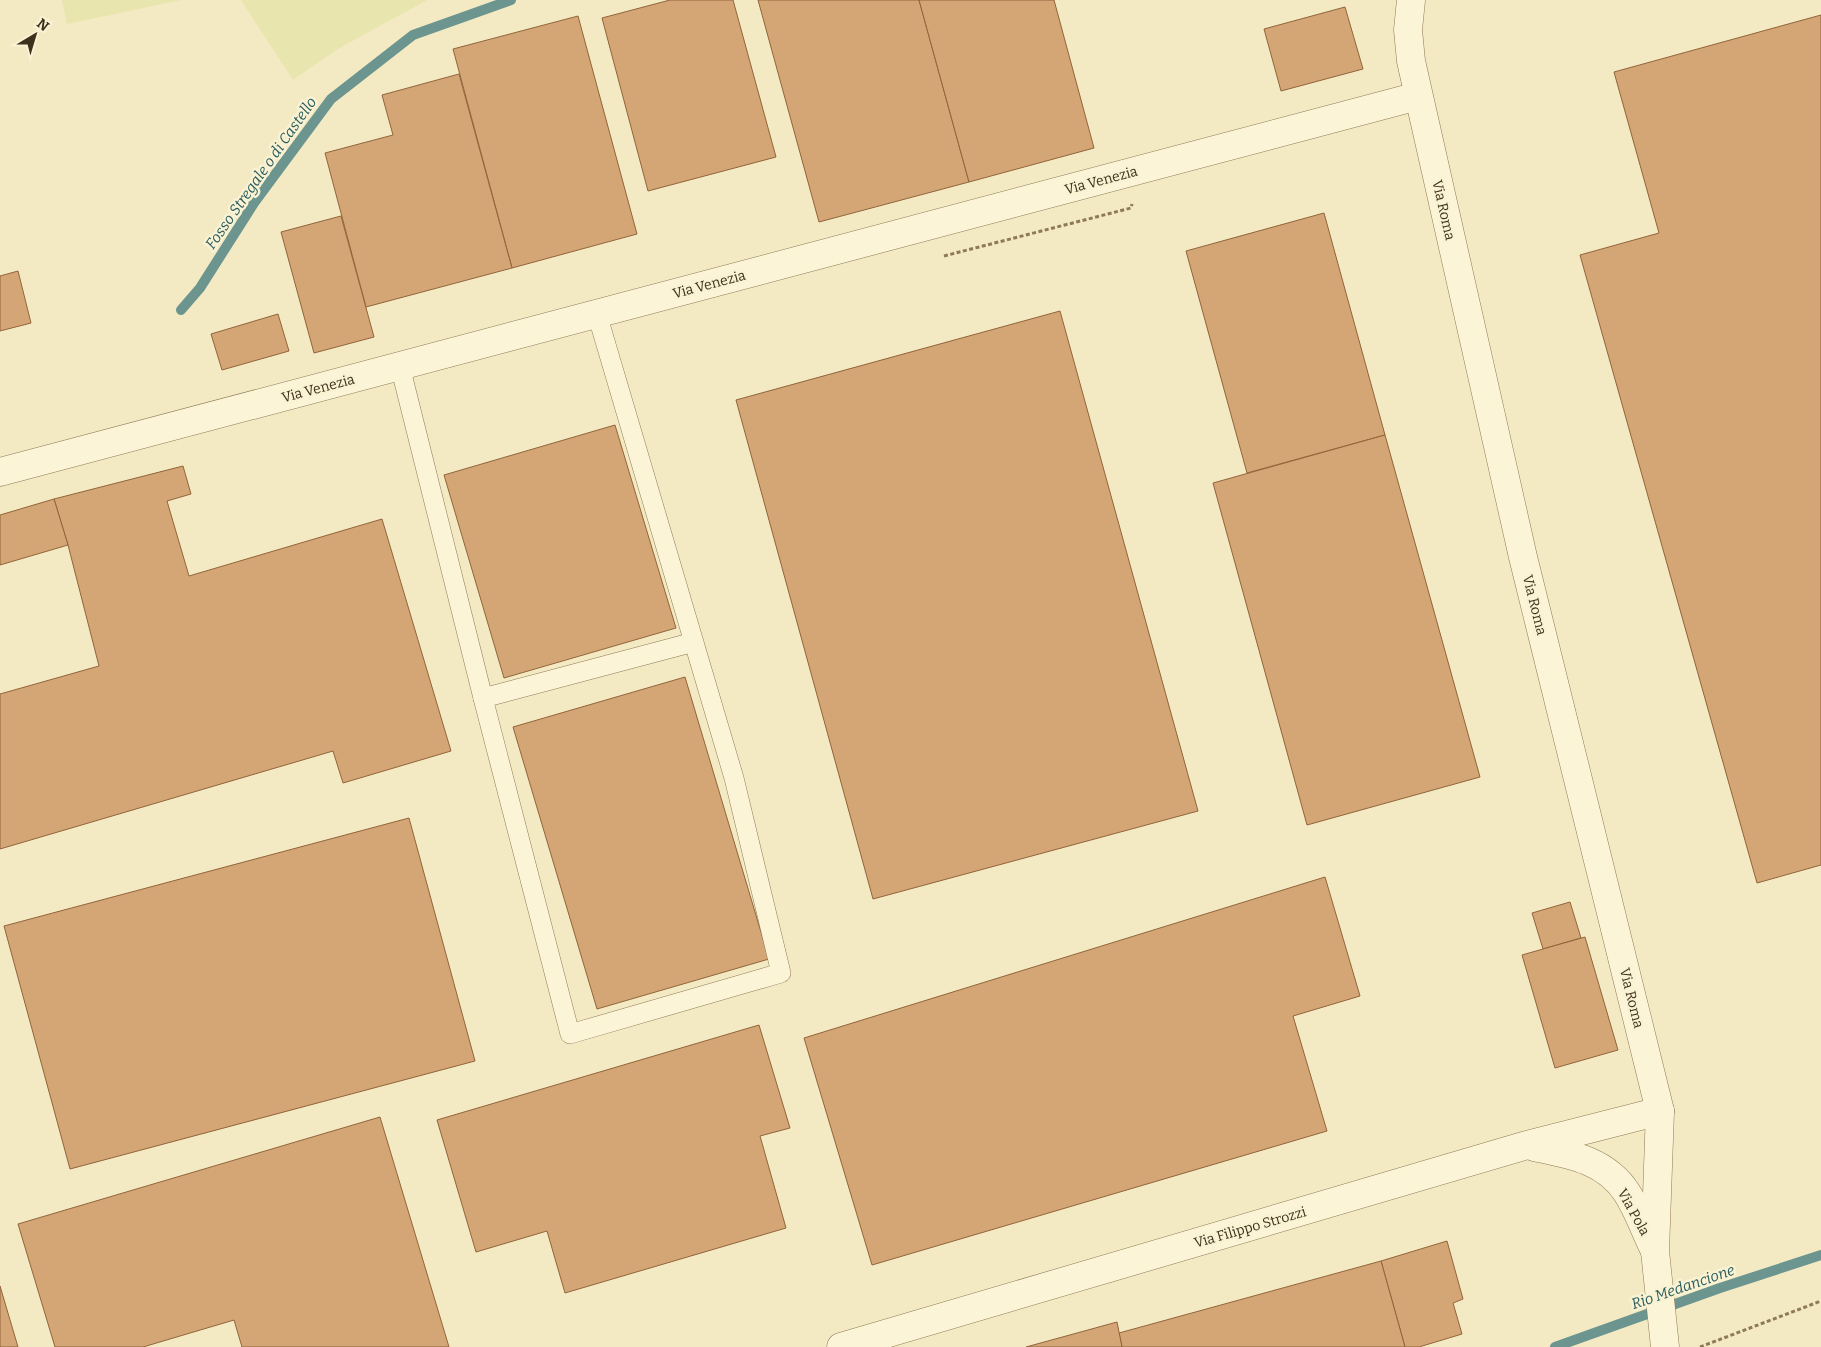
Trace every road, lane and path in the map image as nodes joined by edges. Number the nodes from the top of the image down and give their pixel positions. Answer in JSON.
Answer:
{"nodes":[{"id":1,"x":1411,"y":0,"type":"edge"},
{"id":2,"x":1418,"y":96,"type":"junction"},
{"id":3,"x":597,"y":314,"type":"junction"},
{"id":4,"x":400,"y":366,"type":"junction"},
{"id":5,"x":0,"y":472,"type":"edge"},
{"id":6,"x":694,"y":642,"type":"junction"},
{"id":7,"x":483,"y":698,"type":"junction"},
{"id":8,"x":1660,"y":1111,"type":"junction"},
{"id":9,"x":1527,"y":1145,"type":"junction"},
{"id":10,"x":1655,"y":1251,"type":"junction"},
{"id":11,"x":1821,"y":1302,"type":"edge"},
{"id":12,"x":841,"y":1347,"type":"edge"},
{"id":13,"x":1665,"y":1347,"type":"edge"},
{"id":14,"x":1700,"y":1347,"type":"edge"}],
"edges":[{"from":1,"to":2,"type":"street","name":"Via Roma"},
{"from":2,"to":3,"type":"street","name":"Via Venezia"},
{"from":2,"to":8,"type":"street","name":"Via Roma"},
{"from":3,"to":4,"type":"street","name":"Via Venezia"},
{"from":3,"to":6,"type":"lane"},
{"from":4,"to":5,"type":"street","name":"Via Venezia"},
{"from":4,"to":7,"type":"lane"},
{"from":6,"to":7,"type":"lane"},
{"from":6,"to":7,"type":"lane"},
{"from":8,"to":9,"type":"street","name":"Via Filippo Strozzi"},
{"from":8,"to":10,"type":"street","name":"Via Pola"},
{"from":9,"to":10,"type":"street","name":"Via Pola"},
{"from":9,"to":12,"type":"street","name":"Via Filippo Strozzi"},
{"from":10,"to":13,"type":"street","name":"Via Pola"},
{"from":11,"to":14,"type":"path"}]}
